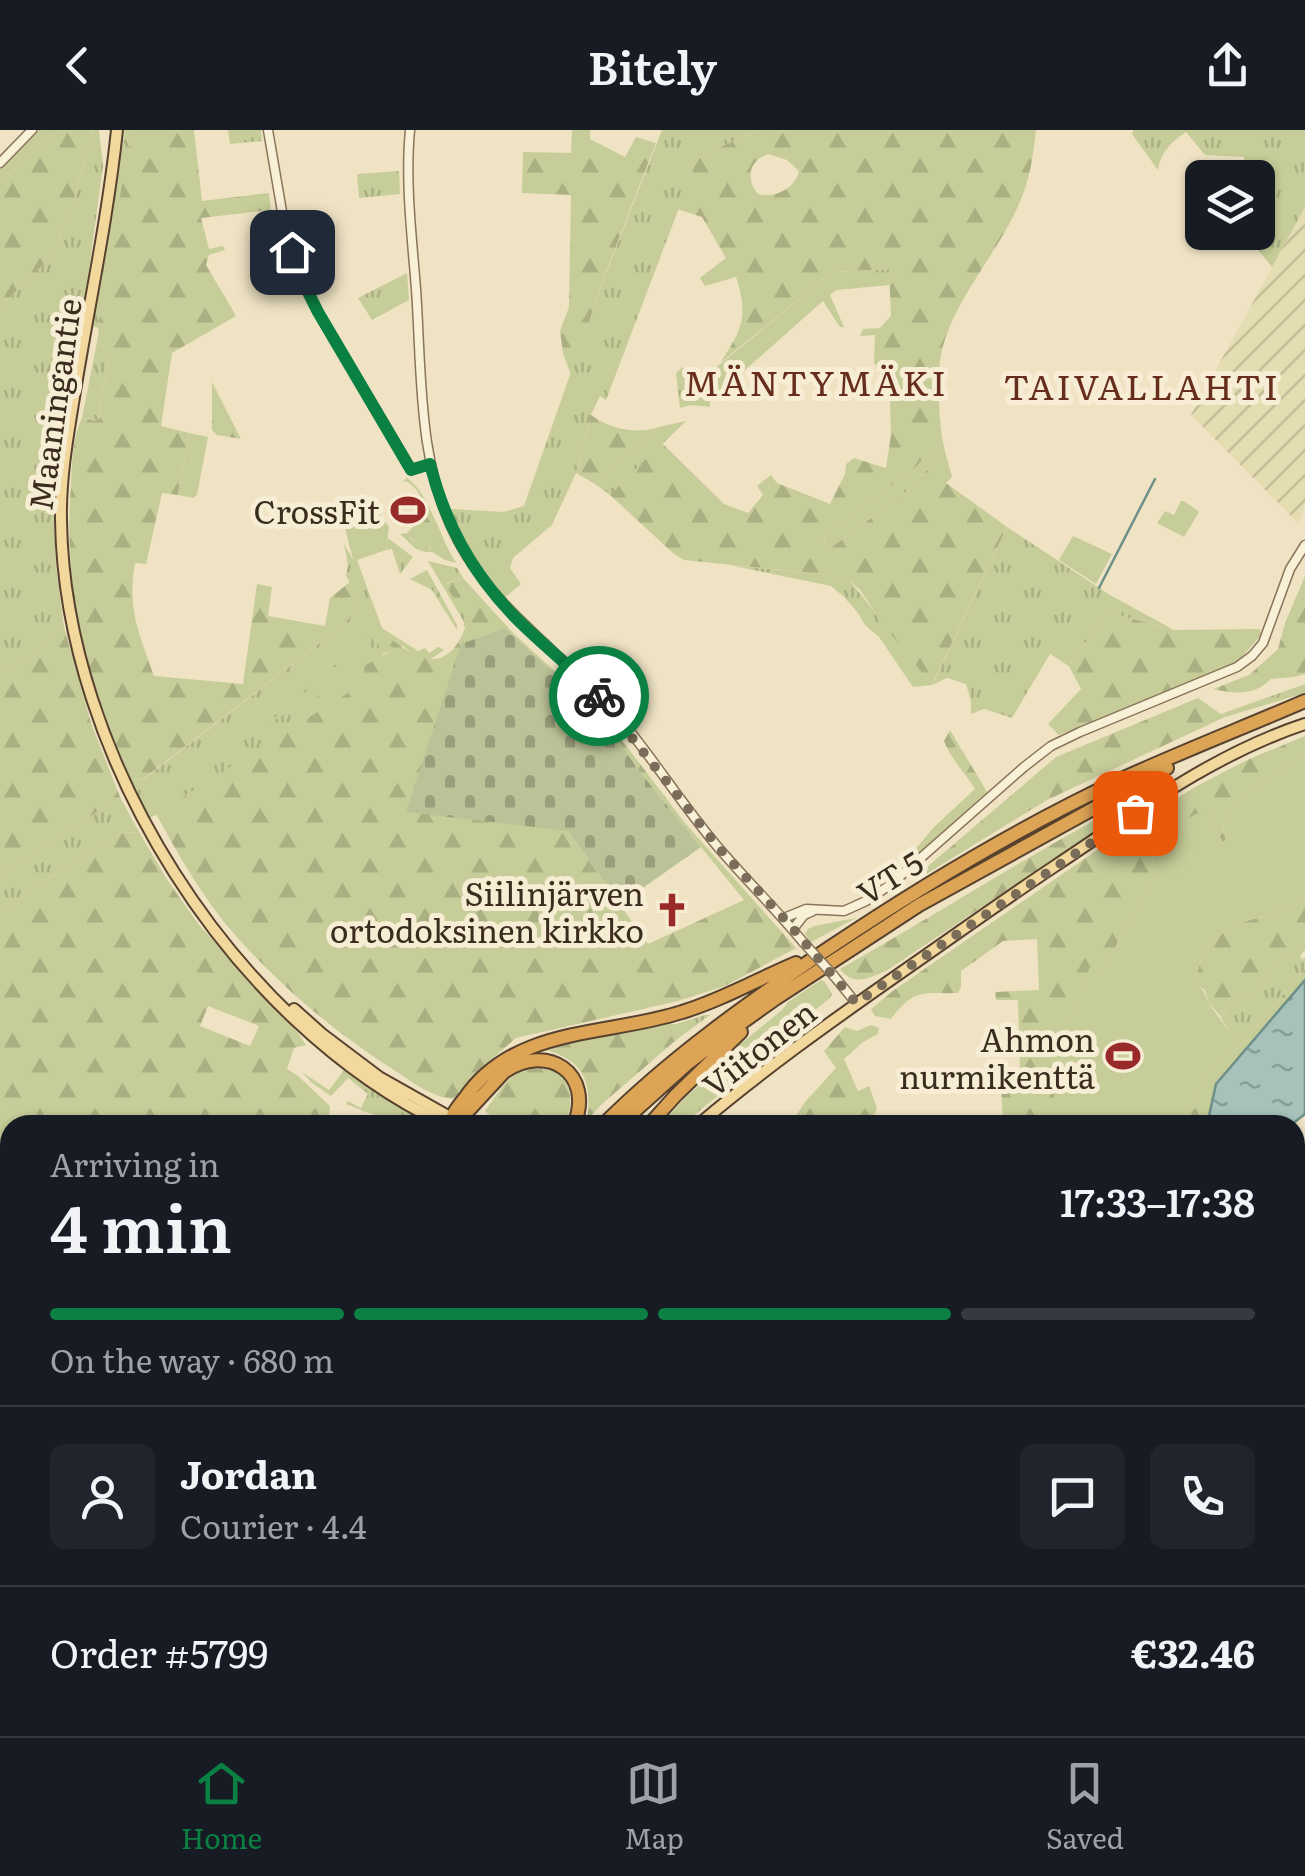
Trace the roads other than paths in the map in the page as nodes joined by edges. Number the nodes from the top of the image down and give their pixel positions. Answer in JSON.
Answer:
{"nodes":[{"id":1,"x":32,"y":130,"type":"edge"},
{"id":2,"x":117,"y":130,"type":"edge"},
{"id":3,"x":268,"y":130,"type":"edge"},
{"id":4,"x":410,"y":130,"type":"edge"},
{"id":5,"x":0,"y":163,"type":"edge"},
{"id":6,"x":430,"y":464,"type":"junction"},
{"id":7,"x":1305,"y":546,"type":"edge"},
{"id":8,"x":1305,"y":701,"type":"edge"},
{"id":9,"x":1305,"y":724,"type":"edge"},
{"id":10,"x":1240,"y":730,"type":"junction"},
{"id":11,"x":817,"y":909,"type":"junction"},
{"id":12,"x":784,"y":918,"type":"junction"},
{"id":13,"x":793,"y":929,"type":"junction"},
{"id":14,"x":826,"y":950,"type":"junction"},
{"id":15,"x":775,"y":999,"type":"junction"},
{"id":16,"x":856,"y":1003,"type":"junction"},
{"id":17,"x":684,"y":1060,"type":"junction"},
{"id":18,"x":441,"y":1115,"type":"edge"},
{"id":19,"x":458,"y":1115,"type":"edge"},
{"id":20,"x":462,"y":1115,"type":"edge"},
{"id":21,"x":578,"y":1115,"type":"edge"},
{"id":22,"x":615,"y":1115,"type":"edge"},
{"id":23,"x":629,"y":1115,"type":"edge"},
{"id":24,"x":658,"y":1115,"type":"edge"},
{"id":25,"x":710,"y":1115,"type":"edge"}],
"edges":[{"from":1,"to":5,"type":"street"},
{"from":2,"to":18,"type":"main road","name":"Maaningantie"},
{"from":3,"to":6,"type":"street"},
{"from":4,"to":6,"type":"street"},
{"from":6,"to":12,"type":"street"},
{"from":7,"to":11,"type":"street"},
{"from":8,"to":10,"type":"highway","name":"VT 5"},
{"from":9,"to":16,"type":"main road","name":"Viitonen"},
{"from":10,"to":14,"type":"highway","name":"VT 5"},
{"from":10,"to":15,"type":"highway","name":"VT 5"},
{"from":11,"to":12,"type":"street"},
{"from":11,"to":13,"type":"street"},
{"from":12,"to":13,"type":"street"},
{"from":13,"to":16,"type":"street","bridge":true},
{"from":14,"to":17,"type":"highway","name":"VT 5"},
{"from":14,"to":19,"type":"highway"},
{"from":15,"to":17,"type":"highway","name":"VT 5"},
{"from":15,"to":24,"type":"highway"},
{"from":16,"to":25,"type":"main road","name":"Viitonen"},
{"from":17,"to":22,"type":"highway","name":"VT 5"},
{"from":17,"to":23,"type":"highway","name":"VT 5"},
{"from":20,"to":21,"type":"highway"}]}
